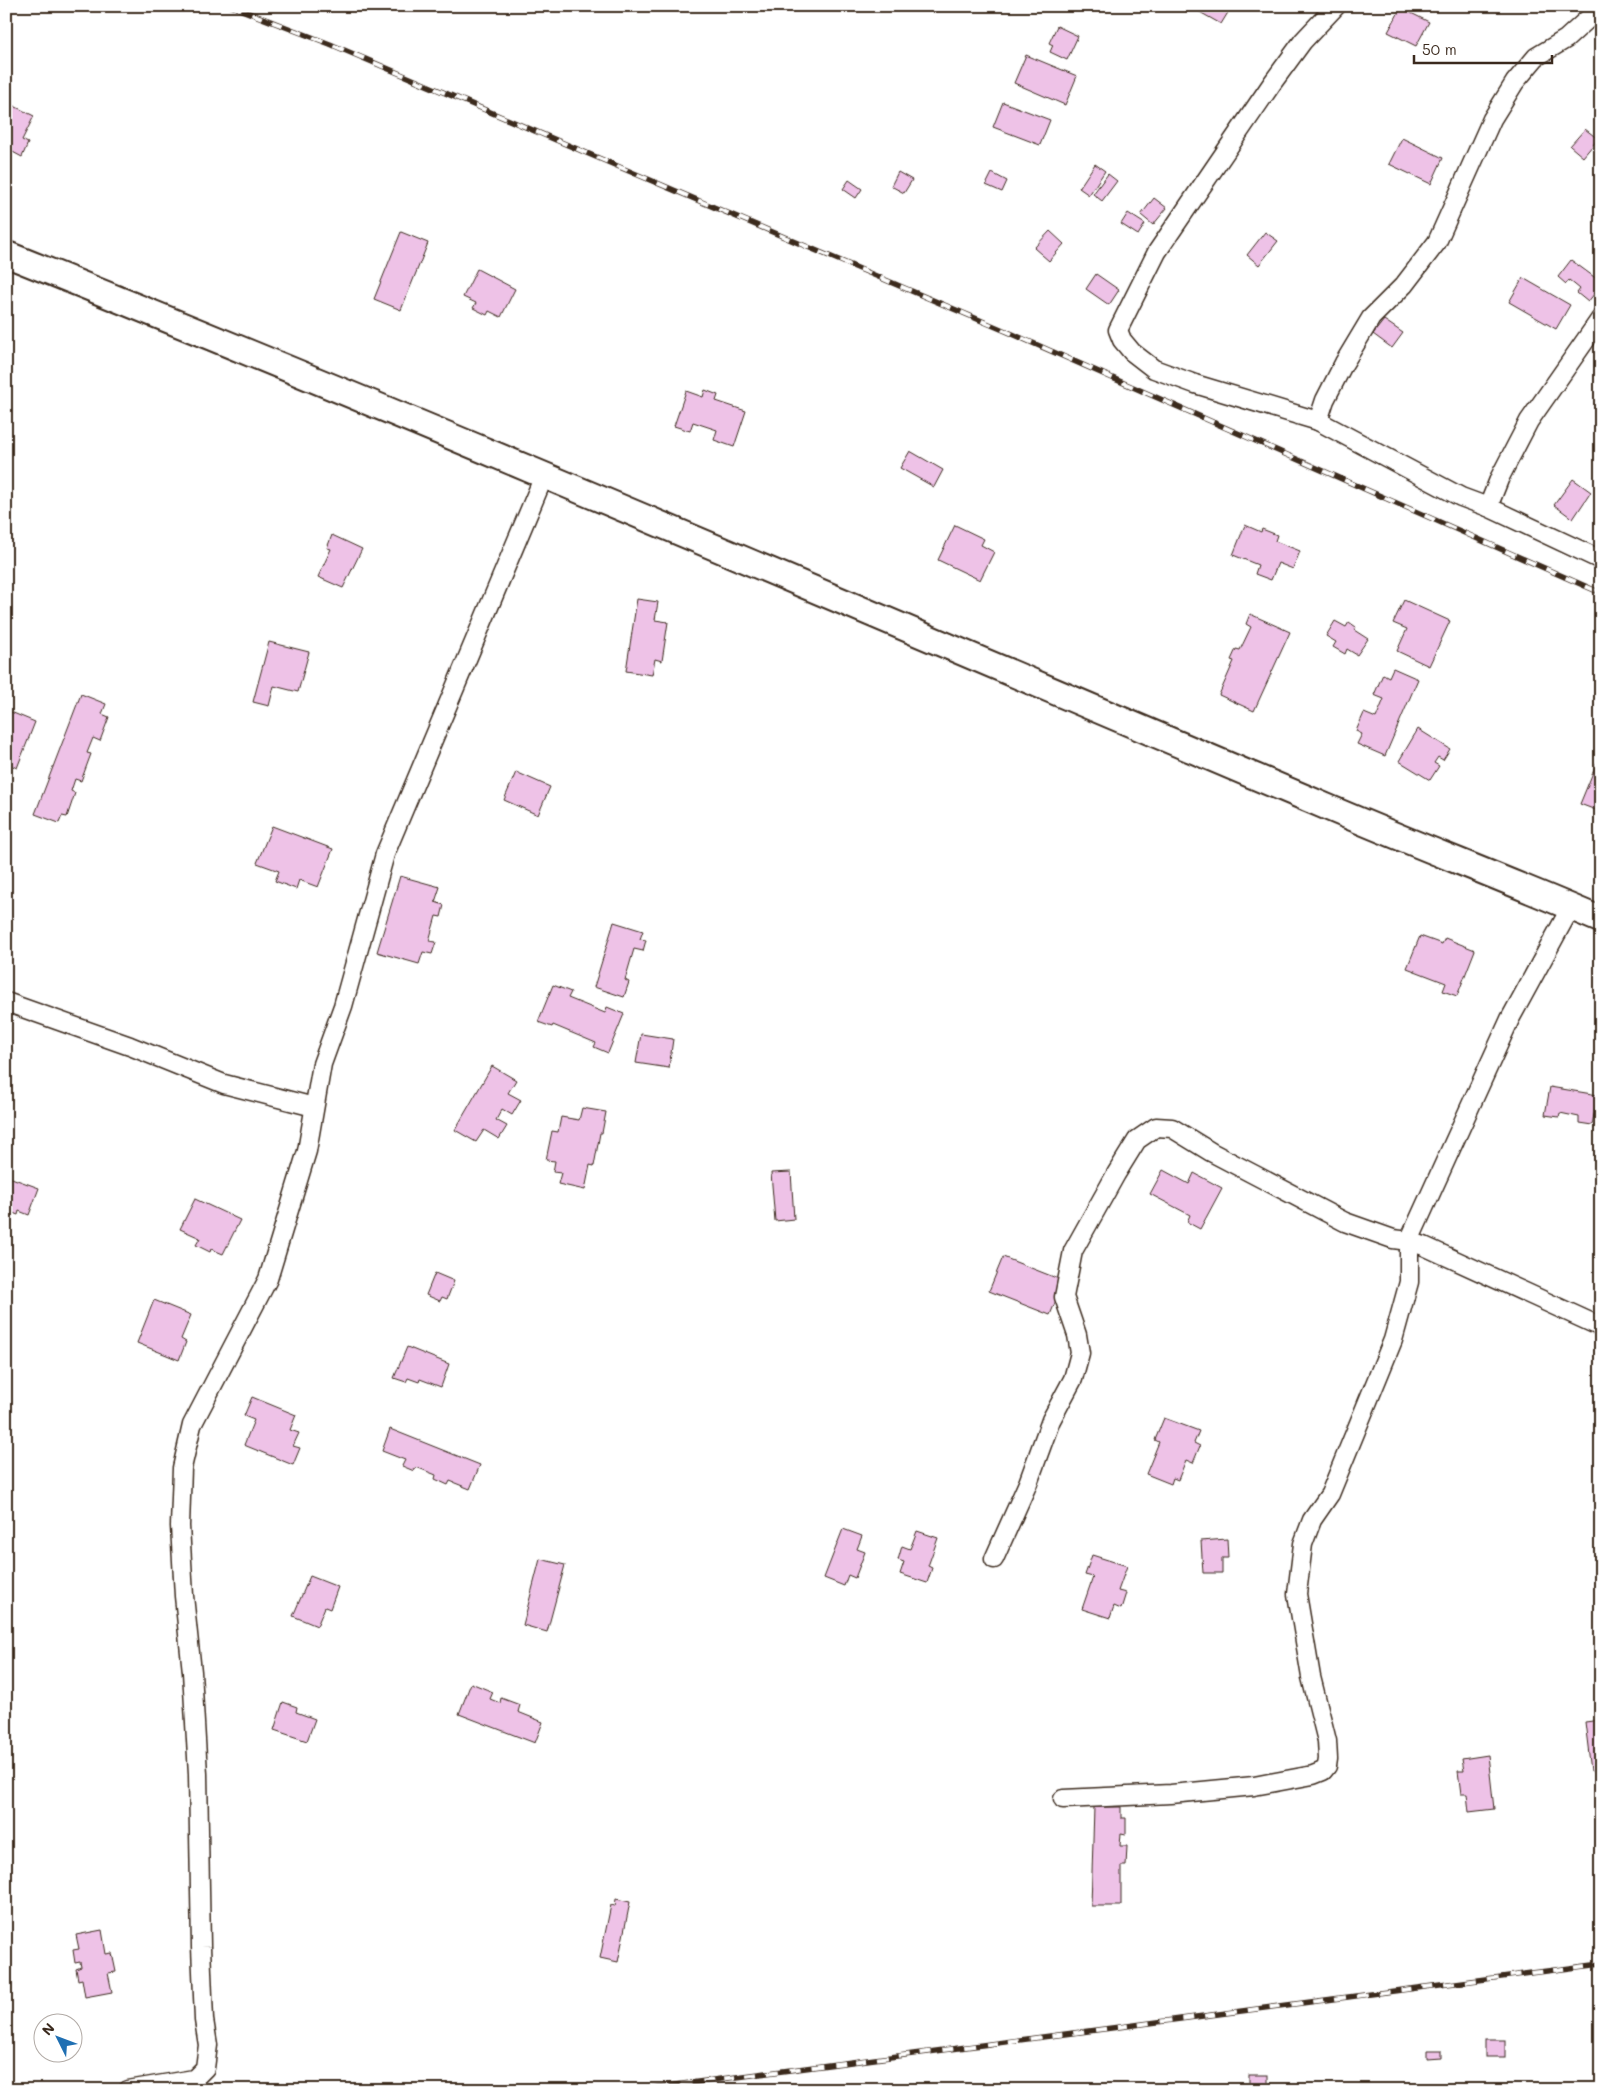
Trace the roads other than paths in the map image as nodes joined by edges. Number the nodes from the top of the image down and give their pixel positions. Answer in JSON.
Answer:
{"nodes":[{"id":1,"x":1336,"y":6,"type":"edge"},
{"id":2,"x":1601,"y":7,"type":"edge"},
{"id":3,"x":6,"y":254,"type":"edge"},
{"id":4,"x":1601,"y":318,"type":"edge"},
{"id":5,"x":1318,"y":420,"type":"junction"},
{"id":6,"x":544,"y":476,"type":"junction"},
{"id":7,"x":1488,"y":507,"type":"junction"},
{"id":8,"x":1601,"y":560,"type":"edge"},
{"id":9,"x":1571,"y":907,"type":"junction"},
{"id":10,"x":1601,"y":920,"type":"edge"},
{"id":11,"x":6,"y":1002,"type":"edge"},
{"id":12,"x":314,"y":1107,"type":"junction"},
{"id":13,"x":1409,"y":1241,"type":"junction"},
{"id":14,"x":1601,"y":1327,"type":"edge"},
{"id":15,"x":994,"y":1559,"type":"dead end"},
{"id":16,"x":1063,"y":1799,"type":"dead end"},
{"id":17,"x":128,"y":2090,"type":"edge"}],
"edges":[{"from":1,"to":5,"type":"street"},
{"from":2,"to":5,"type":"street"},
{"from":3,"to":6,"type":"street"},
{"from":4,"to":7,"type":"street"},
{"from":5,"to":7,"type":"street"},
{"from":6,"to":9,"type":"street"},
{"from":6,"to":12,"type":"street"},
{"from":7,"to":8,"type":"street"},
{"from":9,"to":10,"type":"street"},
{"from":9,"to":13,"type":"street"},
{"from":11,"to":12,"type":"street"},
{"from":12,"to":17,"type":"street"},
{"from":13,"to":14,"type":"street"},
{"from":13,"to":15,"type":"street"},
{"from":13,"to":16,"type":"street"}]}
